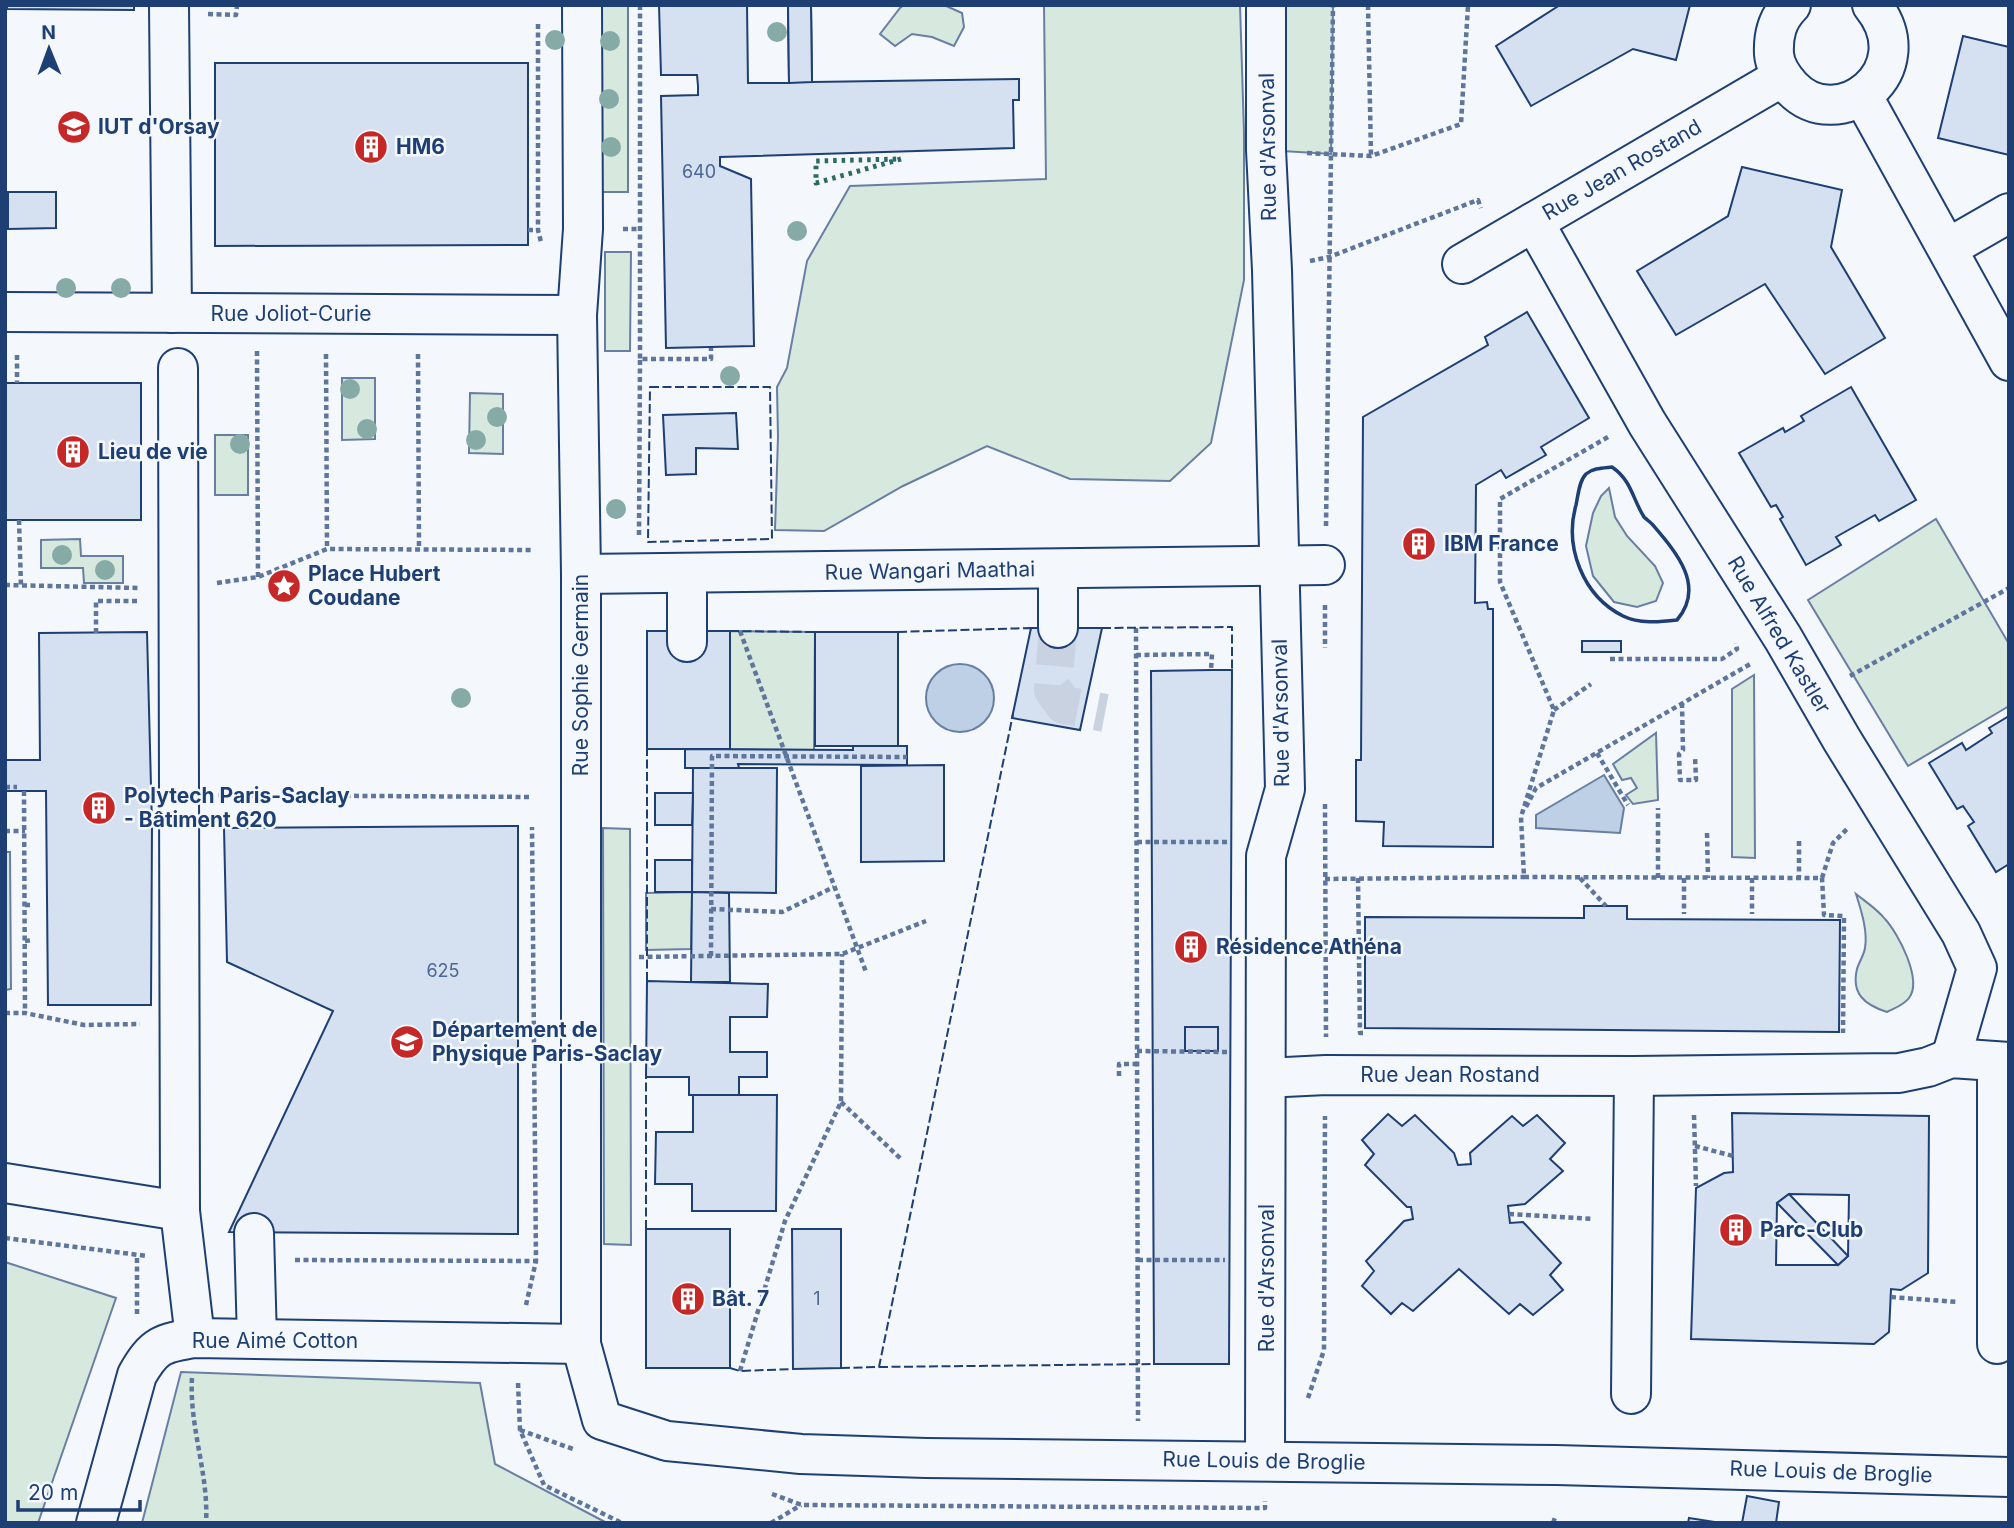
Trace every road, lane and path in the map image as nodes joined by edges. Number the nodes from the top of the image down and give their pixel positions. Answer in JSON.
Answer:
{"nodes":[{"id":1,"x":237,"y":5,"type":"edge"},
{"id":2,"x":582,"y":5,"type":"edge"},
{"id":3,"x":640,"y":5,"type":"edge"},
{"id":4,"x":1266,"y":5,"type":"edge"},
{"id":5,"x":1333,"y":5,"type":"edge"},
{"id":6,"x":1367,"y":5,"type":"edge"},
{"id":7,"x":1468,"y":5,"type":"edge"},
{"id":8,"x":1791,"y":5,"type":"edge"},
{"id":9,"x":183,"y":9,"type":"edge"},
{"id":10,"x":1885,"y":9,"type":"edge"},
{"id":11,"x":538,"y":18,"type":"dead end"},
{"id":12,"x":1782,"y":77,"type":"junction"},
{"id":13,"x":1862,"y":95,"type":"junction"},
{"id":14,"x":1266,"y":150,"type":"junction"},
{"id":15,"x":1331,"y":154,"type":"junction"},
{"id":16,"x":1371,"y":156,"type":"junction"},
{"id":17,"x":2009,"y":213,"type":"edge"},
{"id":18,"x":1534,"y":222,"type":"junction"},
{"id":19,"x":538,"y":236,"type":"dead end"},
{"id":20,"x":1494,"y":244,"type":"junction"},
{"id":21,"x":1948,"y":248,"type":"junction"},
{"id":22,"x":1329,"y":257,"type":"junction"},
{"id":23,"x":1462,"y":264,"type":"dead end"},
{"id":24,"x":1272,"y":270,"type":"junction"},
{"id":25,"x":5,"y":312,"type":"edge"},
{"id":26,"x":172,"y":313,"type":"junction"},
{"id":27,"x":577,"y":315,"type":"junction"},
{"id":28,"x":326,"y":343,"type":"dead end"},
{"id":29,"x":418,"y":343,"type":"dead end"},
{"id":30,"x":257,"y":344,"type":"dead end"},
{"id":31,"x":711,"y":348,"type":"dead end"},
{"id":32,"x":17,"y":355,"type":"dead end"},
{"id":33,"x":640,"y":359,"type":"junction"},
{"id":34,"x":2009,"y":361,"type":"edge"},
{"id":35,"x":178,"y":368,"type":"dead end"},
{"id":36,"x":17,"y":383,"type":"dead end"},
{"id":37,"x":1647,"y":424,"type":"junction"},
{"id":38,"x":19,"y":520,"type":"dead end"},
{"id":39,"x":639,"y":543,"type":"dead end"},
{"id":40,"x":327,"y":549,"type":"junction"},
{"id":41,"x":419,"y":549,"type":"junction"},
{"id":42,"x":532,"y":550,"type":"dead end"},
{"id":43,"x":1325,"y":565,"type":"junction"},
{"id":44,"x":1278,"y":566,"type":"junction"},
{"id":45,"x":1058,"y":569,"type":"junction"},
{"id":46,"x":581,"y":574,"type":"junction"},
{"id":47,"x":687,"y":574,"type":"junction"},
{"id":48,"x":258,"y":577,"type":"junction"},
{"id":49,"x":5,"y":585,"type":"edge"},
{"id":50,"x":21,"y":586,"type":"junction"},
{"id":51,"x":2009,"y":588,"type":"edge"},
{"id":52,"x":179,"y":595,"type":"junction"},
{"id":53,"x":1058,"y":628,"type":"tunnel mouth"},
{"id":54,"x":1136,"y":628,"type":"dead end"},
{"id":55,"x":740,"y":631,"type":"dead end"},
{"id":56,"x":96,"y":633,"type":"dead end"},
{"id":57,"x":1783,"y":638,"type":"junction"},
{"id":58,"x":1736,"y":639,"type":"dead end"},
{"id":59,"x":687,"y":642,"type":"dead end"},
{"id":60,"x":1136,"y":655,"type":"junction"},
{"id":61,"x":1611,"y":659,"type":"dead end"},
{"id":62,"x":1325,"y":660,"type":"dead end"},
{"id":63,"x":1212,"y":670,"type":"dead end"},
{"id":64,"x":1591,"y":684,"type":"dead end"},
{"id":65,"x":1814,"y":693,"type":"junction"},
{"id":66,"x":1682,"y":702,"type":"junction"},
{"id":67,"x":1554,"y":710,"type":"junction"},
{"id":68,"x":1597,"y":753,"type":"junction"},
{"id":69,"x":1695,"y":756,"type":"dead end"},
{"id":70,"x":785,"y":757,"type":"junction"},
{"id":71,"x":907,"y":757,"type":"dead end"},
{"id":72,"x":5,"y":787,"type":"edge"},
{"id":73,"x":17,"y":787,"type":"dead end"},
{"id":74,"x":24,"y":791,"type":"dead end"},
{"id":75,"x":178,"y":795,"type":"junction"},
{"id":76,"x":532,"y":797,"type":"dead end"},
{"id":77,"x":1325,"y":797,"type":"dead end"},
{"id":78,"x":1628,"y":805,"type":"dead end"},
{"id":79,"x":1658,"y":808,"type":"dead end"},
{"id":80,"x":1521,"y":817,"type":"junction"},
{"id":81,"x":532,"y":828,"type":"dead end"},
{"id":82,"x":5,"y":831,"type":"edge"},
{"id":83,"x":25,"y":831,"type":"junction"},
{"id":84,"x":1707,"y":833,"type":"dead end"},
{"id":85,"x":1799,"y":841,"type":"dead end"},
{"id":86,"x":1137,"y":842,"type":"junction"},
{"id":87,"x":1231,"y":842,"type":"dead end"},
{"id":88,"x":1358,"y":877,"type":"junction"},
{"id":89,"x":1524,"y":877,"type":"junction"},
{"id":90,"x":1580,"y":878,"type":"junction"},
{"id":91,"x":1658,"y":878,"type":"junction"},
{"id":92,"x":1684,"y":878,"type":"junction"},
{"id":93,"x":1708,"y":878,"type":"junction"},
{"id":94,"x":1752,"y":878,"type":"junction"},
{"id":95,"x":1799,"y":878,"type":"junction"},
{"id":96,"x":1325,"y":879,"type":"junction"},
{"id":97,"x":834,"y":887,"type":"junction"},
{"id":98,"x":25,"y":905,"type":"junction"},
{"id":99,"x":32,"y":905,"type":"dead end"},
{"id":100,"x":1606,"y":906,"type":"dead end"},
{"id":101,"x":711,"y":909,"type":"junction"},
{"id":102,"x":1684,"y":914,"type":"dead end"},
{"id":103,"x":1752,"y":914,"type":"dead end"},
{"id":104,"x":926,"y":921,"type":"dead end"},
{"id":105,"x":33,"y":940,"type":"dead end"},
{"id":106,"x":25,"y":941,"type":"junction"},
{"id":107,"x":857,"y":948,"type":"junction"},
{"id":108,"x":842,"y":954,"type":"junction"},
{"id":109,"x":710,"y":956,"type":"junction"},
{"id":110,"x":639,"y":957,"type":"dead end"},
{"id":111,"x":866,"y":972,"type":"dead end"},
{"id":112,"x":5,"y":1013,"type":"edge"},
{"id":113,"x":25,"y":1013,"type":"junction"},
{"id":114,"x":180,"y":1024,"type":"junction"},
{"id":115,"x":1374,"y":1033,"type":"dead end"},
{"id":116,"x":1843,"y":1040,"type":"dead end"},
{"id":117,"x":1137,"y":1051,"type":"junction"},
{"id":118,"x":1230,"y":1052,"type":"dead end"},
{"id":119,"x":1951,"y":1058,"type":"junction"},
{"id":120,"x":2003,"y":1062,"type":"edge"},
{"id":121,"x":1138,"y":1064,"type":"junction"},
{"id":122,"x":1326,"y":1075,"type":"junction"},
{"id":123,"x":1693,"y":1075,"type":"junction"},
{"id":124,"x":1119,"y":1076,"type":"dead end"},
{"id":125,"x":1634,"y":1076,"type":"junction"},
{"id":126,"x":1267,"y":1078,"type":"junction"},
{"id":127,"x":841,"y":1102,"type":"junction"},
{"id":128,"x":1695,"y":1146,"type":"junction"},
{"id":129,"x":1733,"y":1156,"type":"dead end"},
{"id":130,"x":902,"y":1160,"type":"dead end"},
{"id":131,"x":5,"y":1183,"type":"edge"},
{"id":132,"x":1696,"y":1186,"type":"dead end"},
{"id":133,"x":180,"y":1211,"type":"junction"},
{"id":134,"x":1508,"y":1214,"type":"dead end"},
{"id":135,"x":1632,"y":1222,"type":"junction"},
{"id":136,"x":5,"y":1238,"type":"edge"},
{"id":137,"x":254,"y":1246,"type":"joint"},
{"id":138,"x":137,"y":1255,"type":"dead end"},
{"id":139,"x":1229,"y":1260,"type":"dead end"},
{"id":140,"x":1138,"y":1261,"type":"junction"},
{"id":141,"x":1891,"y":1297,"type":"dead end"},
{"id":142,"x":1997,"y":1305,"type":"junction"},
{"id":143,"x":195,"y":1338,"type":"junction"},
{"id":144,"x":257,"y":1339,"type":"junction"},
{"id":145,"x":581,"y":1344,"type":"junction"},
{"id":146,"x":1997,"y":1344,"type":"dead end"},
{"id":147,"x":1324,"y":1350,"type":"dead end"},
{"id":148,"x":740,"y":1371,"type":"dead end"},
{"id":149,"x":1631,"y":1394,"type":"dead end"},
{"id":150,"x":1138,"y":1426,"type":"dead end"},
{"id":151,"x":520,"y":1430,"type":"dead end"},
{"id":152,"x":1265,"y":1461,"type":"junction"},
{"id":153,"x":2009,"y":1477,"type":"edge"},
{"id":154,"x":1556,"y":1515,"type":"dead end"},
{"id":155,"x":96,"y":1523,"type":"edge"},
{"id":156,"x":206,"y":1523,"type":"edge"},
{"id":157,"x":622,"y":1523,"type":"edge"},
{"id":158,"x":771,"y":1523,"type":"edge"},
{"id":159,"x":1553,"y":1523,"type":"edge"}],
"edges":[{"from":1,"to":9,"type":"path"},
{"from":2,"to":27,"type":"street","name":"Rue Sophie Germain"},
{"from":3,"to":33,"type":"path"},
{"from":4,"to":14,"type":"street","name":"Rue d'Arsonval"},
{"from":5,"to":15,"type":"path"},
{"from":6,"to":16,"type":"path"},
{"from":7,"to":16,"type":"path"},
{"from":8,"to":12,"type":"street"},
{"from":9,"to":26,"type":"street"},
{"from":10,"to":13,"type":"street"},
{"from":11,"to":19,"type":"path"},
{"from":12,"to":13,"type":"street"},
{"from":12,"to":18,"type":"street","name":"Rue Jean Rostand"},
{"from":13,"to":21,"type":"street"},
{"from":14,"to":15,"type":"path"},
{"from":14,"to":24,"type":"street","name":"Rue d'Arsonval"},
{"from":15,"to":16,"type":"path"},
{"from":15,"to":22,"type":"path"},
{"from":17,"to":21,"type":"street"},
{"from":18,"to":20,"type":"street","name":"Rue Jean Rostand"},
{"from":18,"to":37,"type":"street","name":"Rue Alfred Kastler"},
{"from":20,"to":22,"type":"path"},
{"from":20,"to":23,"type":"street","name":"Rue Jean Rostand"},
{"from":21,"to":34,"type":"street"},
{"from":22,"to":24,"type":"path"},
{"from":22,"to":43,"type":"path"},
{"from":24,"to":44,"type":"street","name":"Rue d'Arsonval"},
{"from":25,"to":26,"type":"street","name":"Rue Joliot-Curie"},
{"from":26,"to":27,"type":"street","name":"Rue Joliot-Curie"},
{"from":27,"to":46,"type":"street","name":"Rue Sophie Germain"},
{"from":28,"to":40,"type":"path"},
{"from":29,"to":41,"type":"path"},
{"from":30,"to":48,"type":"path"},
{"from":31,"to":33,"type":"path"},
{"from":32,"to":36,"type":"path"},
{"from":33,"to":39,"type":"path"},
{"from":35,"to":52,"type":"street"},
{"from":37,"to":57,"type":"street","name":"Rue Alfred Kastler"},
{"from":37,"to":67,"type":"path"},
{"from":38,"to":50,"type":"path"},
{"from":40,"to":41,"type":"path"},
{"from":40,"to":48,"type":"path"},
{"from":41,"to":42,"type":"path"},
{"from":43,"to":44,"type":"street","name":"Rue Wangari Maathai"},
{"from":43,"to":62,"type":"path"},
{"from":44,"to":45,"type":"street","name":"Rue Wangari Maathai"},
{"from":44,"to":126,"type":"street","name":"Rue d'Arsonval"},
{"from":45,"to":47,"type":"street","name":"Rue Wangari Maathai"},
{"from":45,"to":53,"type":"street"},
{"from":46,"to":47,"type":"street","name":"Rue Wangari Maathai"},
{"from":46,"to":145,"type":"street","name":"Rue Sophie Germain"},
{"from":47,"to":59,"type":"street"},
{"from":48,"to":52,"type":"path"},
{"from":49,"to":50,"type":"path"},
{"from":50,"to":52,"type":"path"},
{"from":51,"to":65,"type":"path"},
{"from":52,"to":56,"type":"path"},
{"from":52,"to":75,"type":"street"},
{"from":54,"to":60,"type":"path"},
{"from":55,"to":70,"type":"path"},
{"from":57,"to":65,"type":"street","name":"Rue Alfred Kastler"},
{"from":57,"to":66,"type":"path"},
{"from":58,"to":61,"type":"path"},
{"from":60,"to":63,"type":"path"},
{"from":60,"to":86,"type":"path"},
{"from":64,"to":67,"type":"path"},
{"from":65,"to":119,"type":"street","name":"Rue Alfred Kastler"},
{"from":66,"to":68,"type":"path"},
{"from":66,"to":69,"type":"path"},
{"from":67,"to":80,"type":"path"},
{"from":68,"to":78,"type":"path"},
{"from":68,"to":80,"type":"path"},
{"from":70,"to":71,"type":"path"},
{"from":70,"to":97,"type":"path"},
{"from":70,"to":101,"type":"path"},
{"from":72,"to":73,"type":"path"},
{"from":74,"to":83,"type":"path"},
{"from":75,"to":76,"type":"path"},
{"from":75,"to":114,"type":"street"},
{"from":77,"to":96,"type":"path"},
{"from":79,"to":91,"type":"path"},
{"from":80,"to":89,"type":"path"},
{"from":81,"to":137,"type":"path"},
{"from":82,"to":83,"type":"path"},
{"from":83,"to":98,"type":"path"},
{"from":84,"to":93,"type":"path"},
{"from":85,"to":95,"type":"path"},
{"from":86,"to":87,"type":"path"},
{"from":86,"to":117,"type":"path"},
{"from":88,"to":89,"type":"path"},
{"from":88,"to":96,"type":"path"},
{"from":88,"to":115,"type":"path"},
{"from":89,"to":90,"type":"path"},
{"from":90,"to":91,"type":"path"},
{"from":90,"to":100,"type":"path"},
{"from":91,"to":92,"type":"path"},
{"from":92,"to":93,"type":"path"},
{"from":92,"to":102,"type":"path"},
{"from":93,"to":94,"type":"path"},
{"from":94,"to":95,"type":"path"},
{"from":94,"to":103,"type":"path"},
{"from":95,"to":116,"type":"path"},
{"from":96,"to":122,"type":"path"},
{"from":97,"to":101,"type":"path"},
{"from":97,"to":107,"type":"path"},
{"from":98,"to":99,"type":"path"},
{"from":98,"to":106,"type":"path"},
{"from":101,"to":109,"type":"path"},
{"from":104,"to":107,"type":"path"},
{"from":105,"to":106,"type":"path"},
{"from":106,"to":113,"type":"path"},
{"from":107,"to":108,"type":"path"},
{"from":107,"to":111,"type":"path"},
{"from":108,"to":109,"type":"path"},
{"from":108,"to":127,"type":"path"},
{"from":109,"to":110,"type":"path"},
{"from":112,"to":113,"type":"path"},
{"from":113,"to":114,"type":"path"},
{"from":114,"to":133,"type":"street"},
{"from":117,"to":118,"type":"path"},
{"from":117,"to":121,"type":"path"},
{"from":119,"to":120,"type":"street","name":"Rue Jean Rostand"},
{"from":119,"to":123,"type":"street","name":"Rue Jean Rostand"},
{"from":120,"to":142,"type":"street","name":"Rue Jean Rostand"},
{"from":121,"to":124,"type":"path"},
{"from":121,"to":140,"type":"path"},
{"from":122,"to":125,"type":"street","name":"Rue Jean Rostand"},
{"from":122,"to":126,"type":"street","name":"Rue Jean Rostand"},
{"from":122,"to":147,"type":"path"},
{"from":123,"to":125,"type":"street","name":"Rue Jean Rostand"},
{"from":123,"to":128,"type":"path"},
{"from":125,"to":135,"type":"street"},
{"from":126,"to":152,"type":"street","name":"Rue d'Arsonval"},
{"from":127,"to":130,"type":"path"},
{"from":127,"to":148,"type":"path"},
{"from":128,"to":129,"type":"path"},
{"from":128,"to":132,"type":"path"},
{"from":131,"to":133,"type":"street"},
{"from":133,"to":143,"type":"street"},
{"from":134,"to":135,"type":"path"},
{"from":135,"to":149,"type":"street"},
{"from":136,"to":138,"type":"path"},
{"from":137,"to":144,"type":"street"},
{"from":139,"to":140,"type":"path"},
{"from":140,"to":150,"type":"path"},
{"from":141,"to":142,"type":"path"},
{"from":142,"to":146,"type":"street","name":"Rue Jean Rostand"},
{"from":143,"to":144,"type":"street","name":"Rue Aimé Cotton"},
{"from":143,"to":155,"type":"street","name":"Rue Aimé Cotton"},
{"from":143,"to":156,"type":"path"},
{"from":144,"to":145,"type":"street","name":"Rue Aimé Cotton"},
{"from":145,"to":152,"type":"street","name":"Rue Louis de Broglie"},
{"from":151,"to":157,"type":"path"},
{"from":152,"to":153,"type":"street","name":"Rue Louis de Broglie"},
{"from":152,"to":158,"type":"path"},
{"from":154,"to":159,"type":"path"}]}
